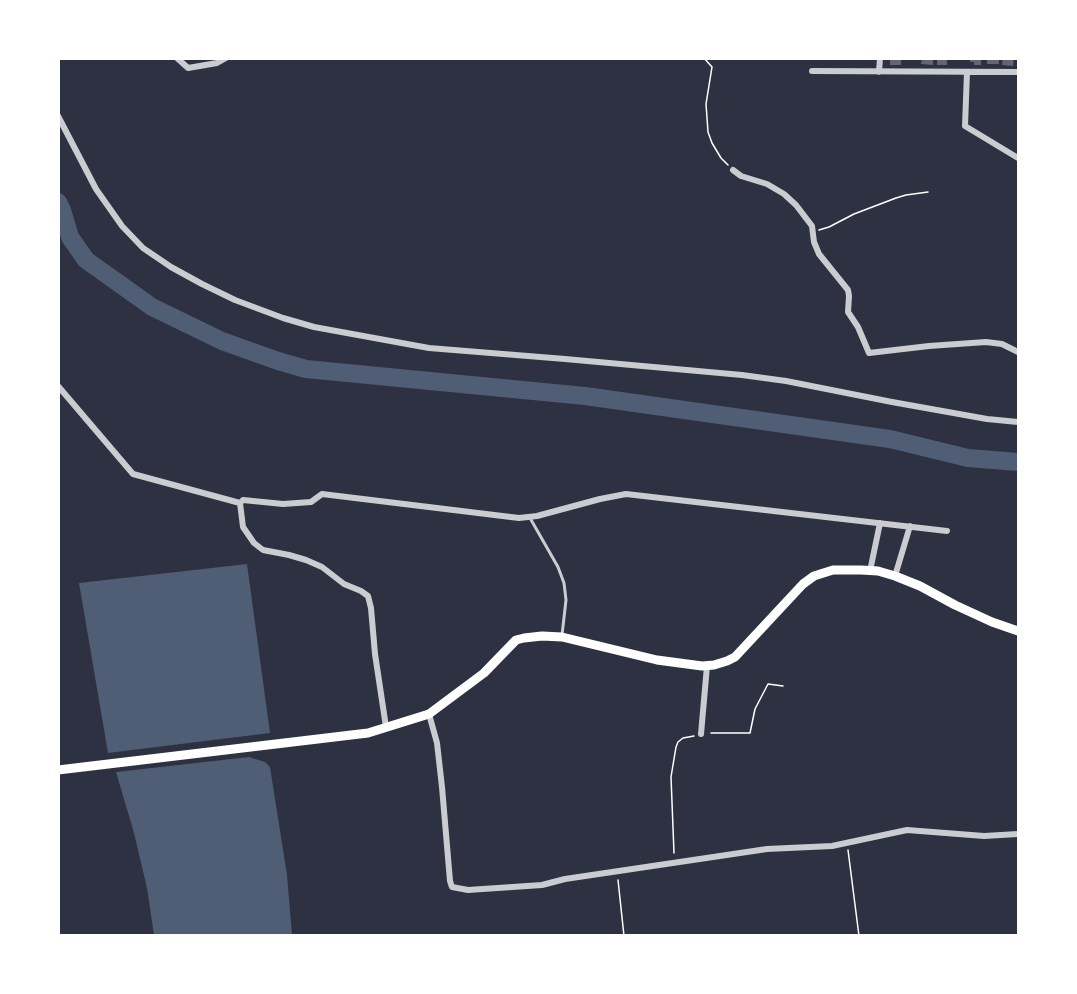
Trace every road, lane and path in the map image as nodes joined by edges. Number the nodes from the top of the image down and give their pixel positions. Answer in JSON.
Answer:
{"nodes":[{"id":1,"x":177,"y":58,"type":"edge"},
{"id":2,"x":226,"y":58,"type":"edge"},
{"id":3,"x":704,"y":58,"type":"edge"},
{"id":4,"x":880,"y":58,"type":"edge"},
{"id":5,"x":812,"y":71,"type":"dead end"},
{"id":6,"x":879,"y":72,"type":"junction"},
{"id":7,"x":967,"y":72,"type":"junction"},
{"id":8,"x":1018,"y":72,"type":"edge"},
{"id":9,"x":58,"y":116,"type":"edge"},
{"id":10,"x":1018,"y":158,"type":"edge"},
{"id":11,"x":733,"y":170,"type":"joint"},
{"id":12,"x":928,"y":192,"type":"dead end"},
{"id":13,"x":812,"y":231,"type":"junction"},
{"id":14,"x":1018,"y":352,"type":"edge"},
{"id":15,"x":58,"y":386,"type":"edge"},
{"id":16,"x":1018,"y":422,"type":"edge"},
{"id":17,"x":240,"y":503,"type":"junction"},
{"id":18,"x":530,"y":517,"type":"junction"},
{"id":19,"x":880,"y":523,"type":"junction"},
{"id":20,"x":910,"y":526,"type":"junction"},
{"id":21,"x":947,"y":531,"type":"dead end"},
{"id":22,"x":870,"y":571,"type":"junction"},
{"id":23,"x":895,"y":576,"type":"junction"},
{"id":24,"x":1018,"y":630,"type":"edge"},
{"id":25,"x":562,"y":637,"type":"junction"},
{"id":26,"x":707,"y":666,"type":"junction"},
{"id":27,"x":783,"y":687,"type":"dead end"},
{"id":28,"x":429,"y":714,"type":"junction"},
{"id":29,"x":386,"y":727,"type":"junction"},
{"id":30,"x":701,"y":734,"type":"junction"},
{"id":31,"x":58,"y":770,"type":"edge"},
{"id":32,"x":1018,"y":834,"type":"edge"},
{"id":33,"x":847,"y":843,"type":"junction"},
{"id":34,"x":675,"y":863,"type":"junction"},
{"id":35,"x":618,"y":871,"type":"junction"},
{"id":36,"x":624,"y":936,"type":"edge"},
{"id":37,"x":860,"y":936,"type":"edge"}],
"edges":[{"from":1,"to":2,"type":"street"},
{"from":3,"to":11,"type":"path"},
{"from":4,"to":6,"type":"street"},
{"from":5,"to":6,"type":"street"},
{"from":6,"to":7,"type":"street"},
{"from":7,"to":8,"type":"street"},
{"from":7,"to":10,"type":"street"},
{"from":9,"to":16,"type":"street"},
{"from":11,"to":13,"type":"street"},
{"from":12,"to":13,"type":"path"},
{"from":13,"to":14,"type":"street"},
{"from":15,"to":17,"type":"street"},
{"from":17,"to":18,"type":"street"},
{"from":17,"to":29,"type":"street"},
{"from":18,"to":19,"type":"street"},
{"from":18,"to":25,"type":"lane"},
{"from":19,"to":20,"type":"street"},
{"from":19,"to":22,"type":"street"},
{"from":20,"to":21,"type":"street"},
{"from":20,"to":23,"type":"street"},
{"from":22,"to":23,"type":"main road"},
{"from":22,"to":26,"type":"main road"},
{"from":23,"to":24,"type":"main road"},
{"from":25,"to":26,"type":"main road"},
{"from":25,"to":28,"type":"main road"},
{"from":26,"to":30,"type":"street"},
{"from":27,"to":30,"type":"path"},
{"from":28,"to":29,"type":"main road"},
{"from":28,"to":35,"type":"street"},
{"from":29,"to":31,"type":"main road"},
{"from":30,"to":34,"type":"path"},
{"from":32,"to":33,"type":"street"},
{"from":33,"to":34,"type":"street"},
{"from":33,"to":37,"type":"path"},
{"from":34,"to":35,"type":"street"},
{"from":35,"to":36,"type":"path"}]}
